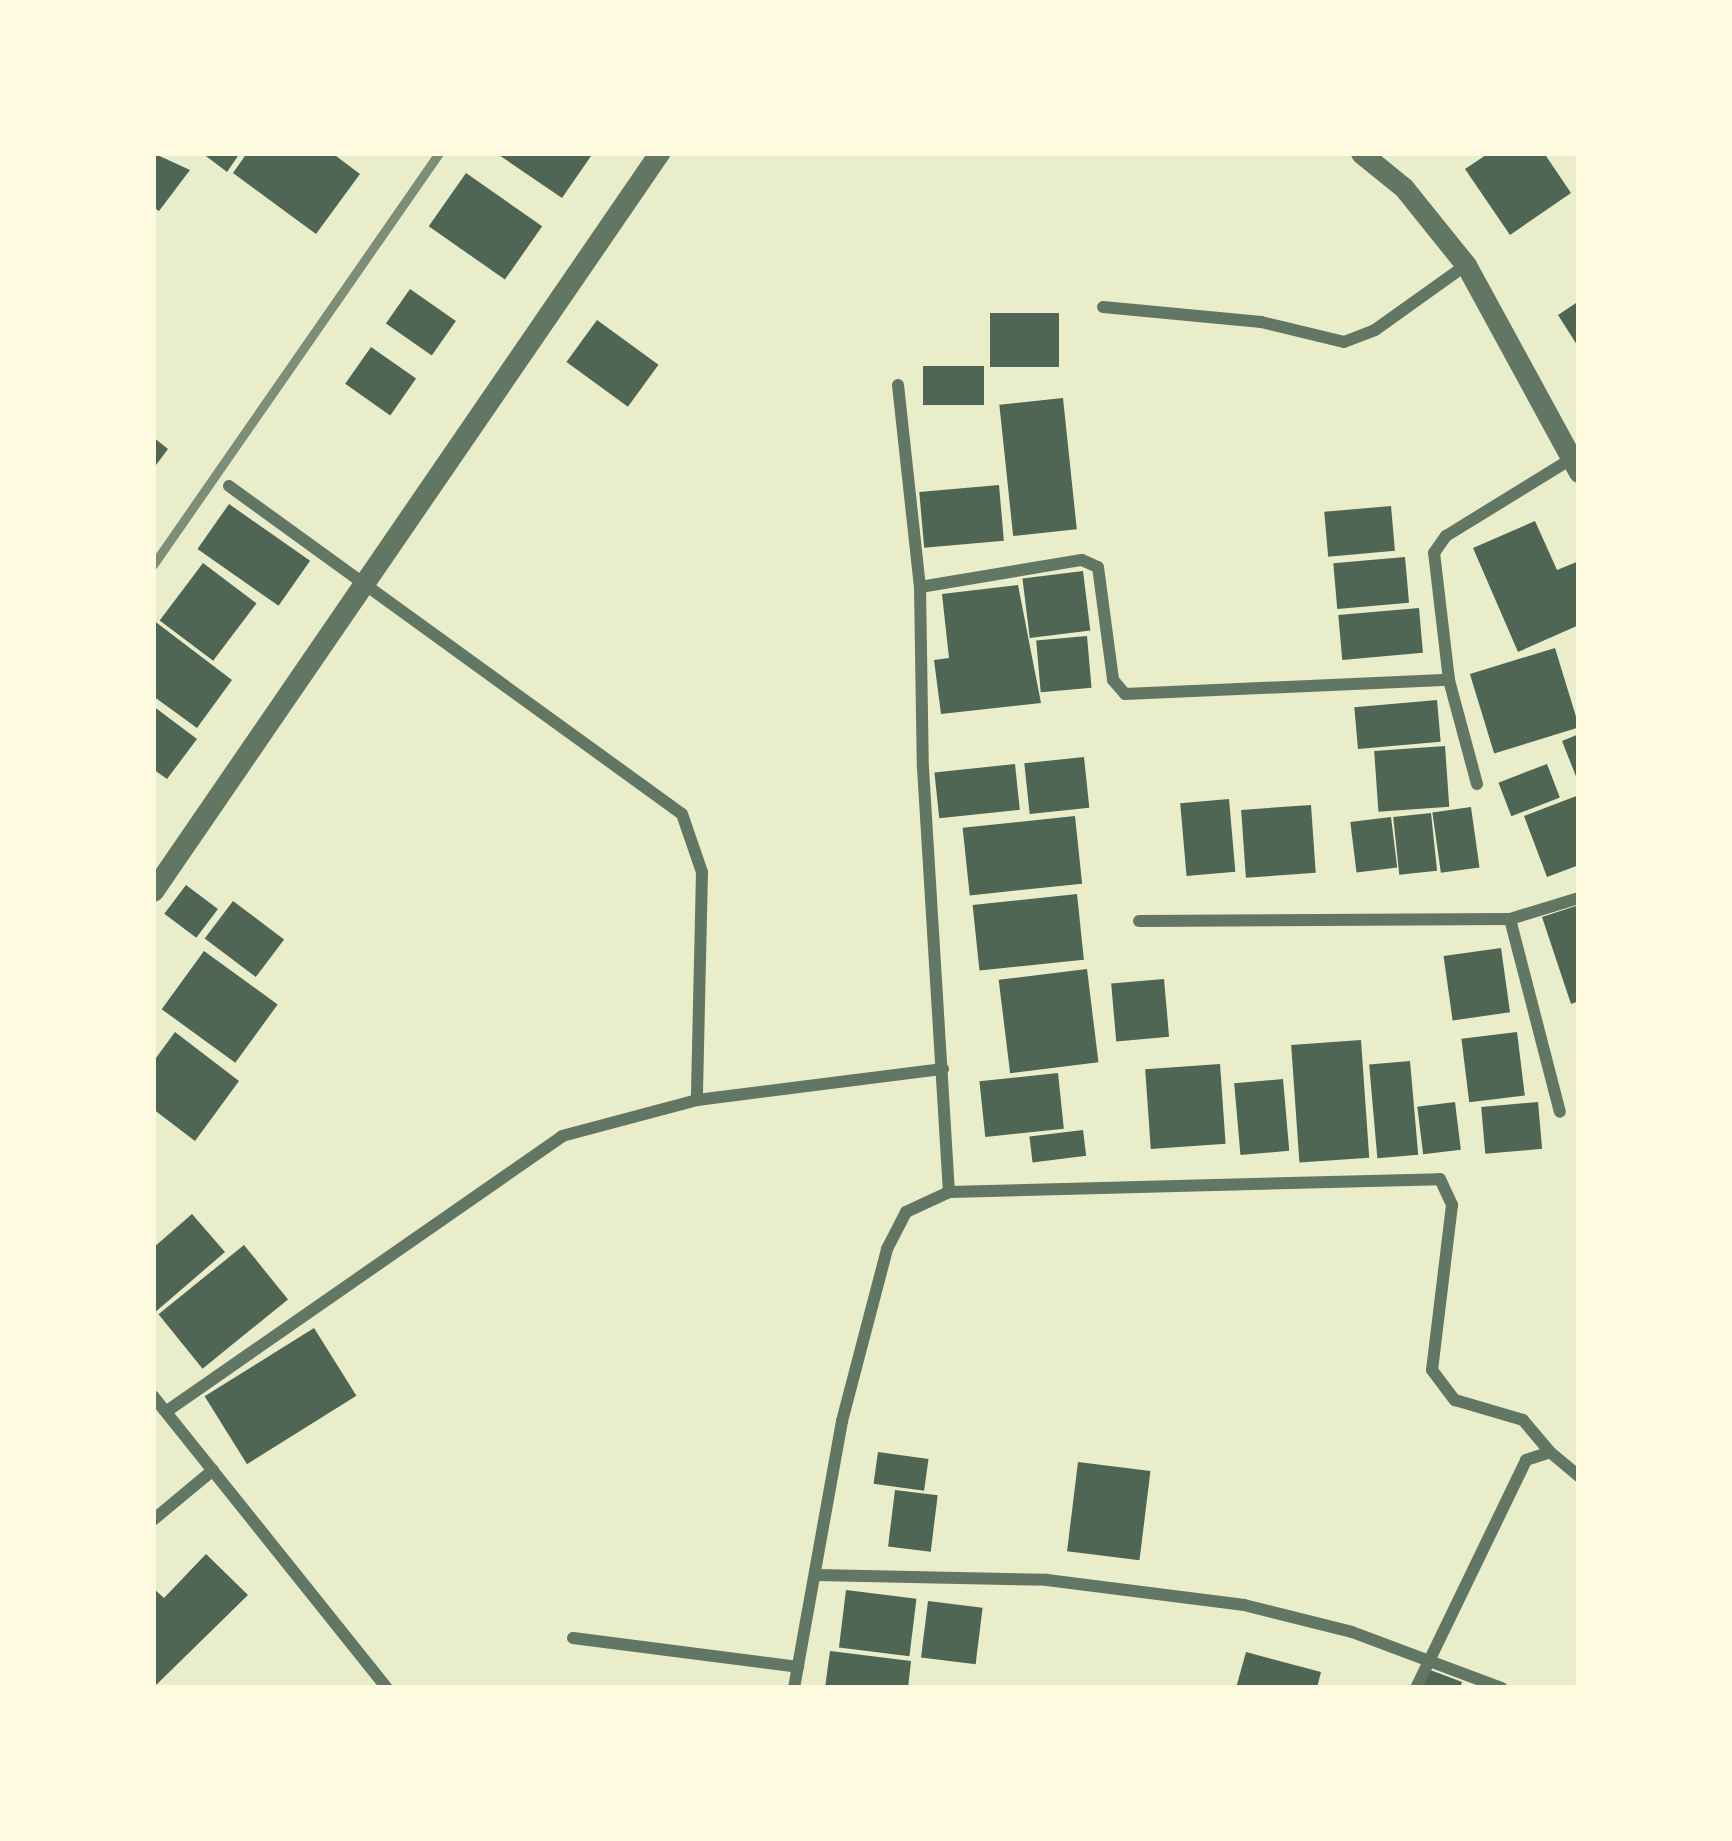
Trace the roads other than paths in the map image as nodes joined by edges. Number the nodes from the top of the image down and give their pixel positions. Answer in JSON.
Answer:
{"nodes":[{"id":1,"x":659,"y":153,"type":"edge"},
{"id":2,"x":1361,"y":153,"type":"edge"},
{"id":3,"x":1466,"y":265,"type":"junction"},
{"id":4,"x":1103,"y":307,"type":"dead end"},
{"id":5,"x":898,"y":385,"type":"dead end"},
{"id":6,"x":1575,"y":465,"type":"edge"},
{"id":7,"x":229,"y":486,"type":"dead end"},
{"id":8,"x":358,"y":585,"type":"junction"},
{"id":9,"x":920,"y":587,"type":"junction"},
{"id":10,"x":1449,"y":680,"type":"junction"},
{"id":11,"x":1477,"y":784,"type":"dead end"},
{"id":12,"x":153,"y":891,"type":"edge"},
{"id":13,"x":1579,"y":898,"type":"edge"},
{"id":14,"x":1510,"y":919,"type":"junction"},
{"id":15,"x":1139,"y":922,"type":"dead end"},
{"id":16,"x":944,"y":1069,"type":"junction"},
{"id":17,"x":697,"y":1100,"type":"junction"},
{"id":18,"x":1560,"y":1112,"type":"dead end"},
{"id":19,"x":949,"y":1192,"type":"junction"},
{"id":20,"x":153,"y":1396,"type":"edge"},
{"id":21,"x":167,"y":1411,"type":"junction"},
{"id":22,"x":1550,"y":1452,"type":"junction"},
{"id":23,"x":213,"y":1470,"type":"junction"},
{"id":24,"x":1579,"y":1476,"type":"edge"},
{"id":25,"x":153,"y":1520,"type":"edge"},
{"id":26,"x":817,"y":1575,"type":"junction"},
{"id":27,"x":573,"y":1639,"type":"dead end"},
{"id":28,"x":1428,"y":1658,"type":"junction"},
{"id":29,"x":798,"y":1667,"type":"junction"},
{"id":30,"x":387,"y":1688,"type":"edge"},
{"id":31,"x":794,"y":1688,"type":"edge"},
{"id":32,"x":1416,"y":1688,"type":"edge"},
{"id":33,"x":1502,"y":1688,"type":"edge"}],
"edges":[{"from":1,"to":8,"type":"street"},
{"from":2,"to":3,"type":"street"},
{"from":3,"to":4,"type":"street"},
{"from":3,"to":6,"type":"street"},
{"from":5,"to":9,"type":"street"},
{"from":6,"to":10,"type":"street"},
{"from":7,"to":8,"type":"street"},
{"from":8,"to":12,"type":"street"},
{"from":8,"to":17,"type":"street"},
{"from":9,"to":10,"type":"street"},
{"from":9,"to":16,"type":"street"},
{"from":10,"to":11,"type":"street"},
{"from":13,"to":14,"type":"street"},
{"from":14,"to":15,"type":"street"},
{"from":14,"to":18,"type":"street"},
{"from":16,"to":17,"type":"street"},
{"from":16,"to":19,"type":"street"},
{"from":17,"to":21,"type":"street"},
{"from":19,"to":22,"type":"street"},
{"from":19,"to":26,"type":"street"},
{"from":20,"to":21,"type":"street"},
{"from":21,"to":23,"type":"street"},
{"from":22,"to":24,"type":"street"},
{"from":22,"to":28,"type":"street"},
{"from":23,"to":25,"type":"street"},
{"from":23,"to":30,"type":"street"},
{"from":26,"to":28,"type":"street"},
{"from":26,"to":29,"type":"street"},
{"from":27,"to":29,"type":"street"},
{"from":28,"to":32,"type":"street"},
{"from":28,"to":33,"type":"street"},
{"from":29,"to":31,"type":"street"}]}
